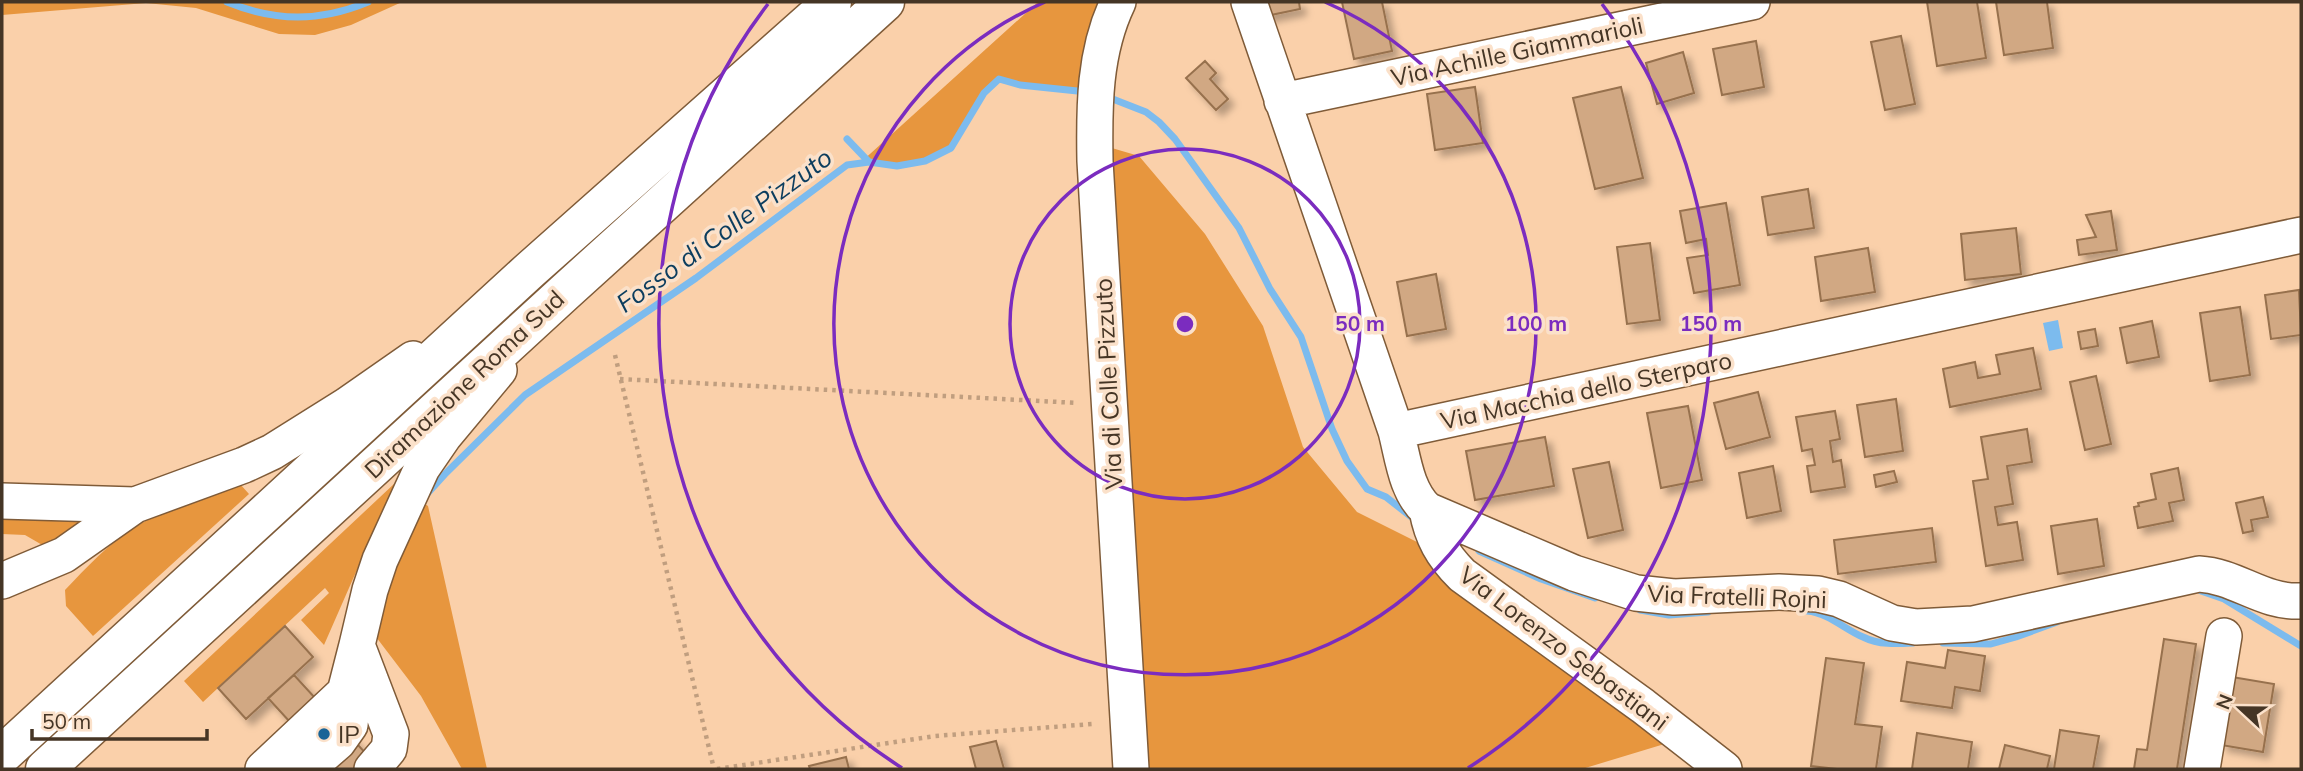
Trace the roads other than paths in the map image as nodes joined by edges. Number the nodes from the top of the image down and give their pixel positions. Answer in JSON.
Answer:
{"nodes":[{"id":1,"x":832,"y":2,"type":"edge"},
{"id":2,"x":886,"y":2,"type":"edge"},
{"id":3,"x":1118,"y":2,"type":"edge"},
{"id":4,"x":1249,"y":2,"type":"edge"},
{"id":5,"x":1752,"y":2,"type":"edge"},
{"id":6,"x":1282,"y":101,"type":"junction"},
{"id":7,"x":2301,"y":235,"type":"edge"},
{"id":8,"x":530,"y":270,"type":"junction"},
{"id":9,"x":564,"y":293,"type":"junction"},
{"id":10,"x":1396,"y":431,"type":"junction"},
{"id":11,"x":2,"y":501,"type":"edge"},
{"id":12,"x":135,"y":505,"type":"junction"},
{"id":13,"x":1427,"y":510,"type":"junction"},
{"id":14,"x":2,"y":581,"type":"edge"},
{"id":15,"x":2301,"y":601,"type":"edge"},
{"id":16,"x":2224,"y":636,"type":"dead end"},
{"id":17,"x":357,"y":645,"type":"junction"},
{"id":18,"x":345,"y":692,"type":"junction"},
{"id":19,"x":2,"y":755,"type":"edge"},
{"id":20,"x":45,"y":769,"type":"edge"},
{"id":21,"x":263,"y":769,"type":"edge"},
{"id":22,"x":307,"y":769,"type":"edge"},
{"id":23,"x":372,"y":769,"type":"edge"},
{"id":24,"x":1131,"y":769,"type":"edge"},
{"id":25,"x":1724,"y":769,"type":"edge"},
{"id":26,"x":2203,"y":769,"type":"edge"}],
"edges":[{"from":1,"to":8,"type":"highway","name":"Diramazione Roma Sud"},
{"from":2,"to":9,"type":"highway","name":"Diramazione Roma Sud"},
{"from":3,"to":24,"type":"street","name":"Via di Colle Pizzuto"},
{"from":4,"to":6,"type":"street"},
{"from":5,"to":6,"type":"street","name":"Via Achille Giammarioli"},
{"from":6,"to":10,"type":"street"},
{"from":7,"to":10,"type":"street","name":"Via Macchia dello Sterparo"},
{"from":8,"to":12,"type":"street"},
{"from":8,"to":19,"type":"highway","name":"Diramazione Roma Sud"},
{"from":9,"to":17,"type":"street"},
{"from":9,"to":20,"type":"highway","name":"Diramazione Roma Sud"},
{"from":10,"to":13,"type":"street"},
{"from":11,"to":12,"type":"street"},
{"from":12,"to":14,"type":"street"},
{"from":13,"to":15,"type":"street","name":"Via Fratelli Rojni"},
{"from":13,"to":25,"type":"street","name":"Via Lorenzo Sebastiani"},
{"from":16,"to":26,"type":"street"},
{"from":17,"to":18,"type":"street"},
{"from":17,"to":23,"type":"street"},
{"from":18,"to":21,"type":"street"},
{"from":18,"to":22,"type":"street"}]}
